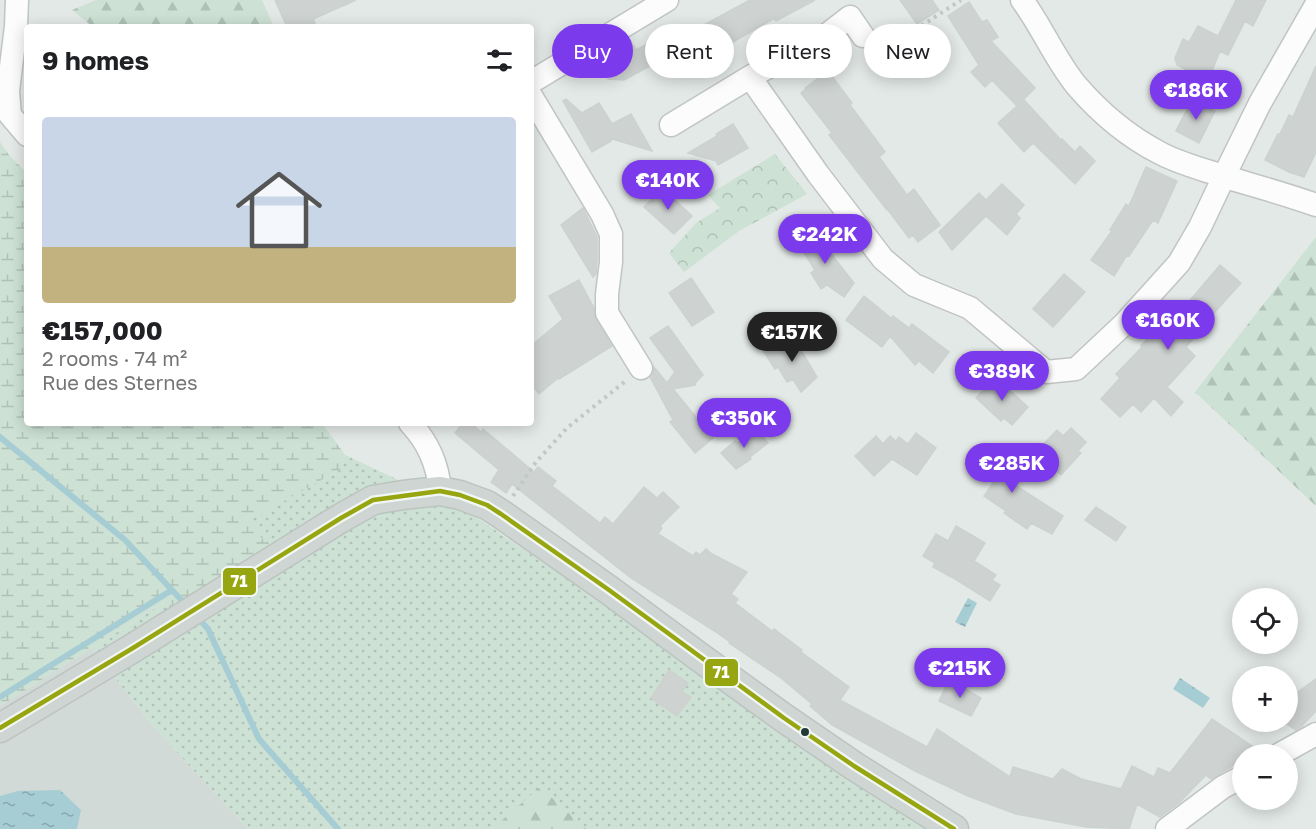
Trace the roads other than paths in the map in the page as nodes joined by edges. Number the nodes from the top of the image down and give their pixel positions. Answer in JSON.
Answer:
{"nodes":[{"id":1,"x":17,"y":0,"type":"edge"},
{"id":2,"x":667,"y":0,"type":"edge"},
{"id":3,"x":1022,"y":0,"type":"edge"},
{"id":4,"x":1316,"y":5,"type":"edge"},
{"id":5,"x":841,"y":24,"type":"edge"},
{"id":6,"x":863,"y":36,"type":"road end"},
{"id":7,"x":748,"y":78,"type":"edge"},
{"id":8,"x":751,"y":78,"type":"edge"},
{"id":9,"x":534,"y":80,"type":"edge"},
{"id":10,"x":534,"y":101,"type":"edge"},
{"id":11,"x":671,"y":125,"type":"dead end"},
{"id":12,"x":24,"y":131,"type":"edge"},
{"id":13,"x":1224,"y":176,"type":"junction"},
{"id":14,"x":1316,"y":205,"type":"edge"},
{"id":15,"x":641,"y":368,"type":"road end"},
{"id":16,"x":413,"y":426,"type":"edge"},
{"id":17,"x":440,"y":491,"type":"junction"},
{"id":18,"x":0,"y":728,"type":"edge"},
{"id":19,"x":1316,"y":734,"type":"edge"},
{"id":20,"x":1298,"y":744,"type":"edge"},
{"id":21,"x":1232,"y":783,"type":"edge"},
{"id":22,"x":954,"y":829,"type":"edge"},
{"id":23,"x":1167,"y":829,"type":"edge"}],
"edges":[{"from":1,"to":12,"type":"street"},
{"from":2,"to":9,"type":"street"},
{"from":3,"to":13,"type":"street"},
{"from":4,"to":13,"type":"street"},
{"from":5,"to":6,"type":"street"},
{"from":7,"to":11,"type":"street"},
{"from":8,"to":13,"type":"street"},
{"from":10,"to":15,"type":"street"},
{"from":13,"to":14,"type":"street"},
{"from":16,"to":17,"type":"street"},
{"from":17,"to":18,"type":"main road"},
{"from":17,"to":22,"type":"main road"},
{"from":19,"to":20,"type":"street"},
{"from":21,"to":23,"type":"street"}]}
